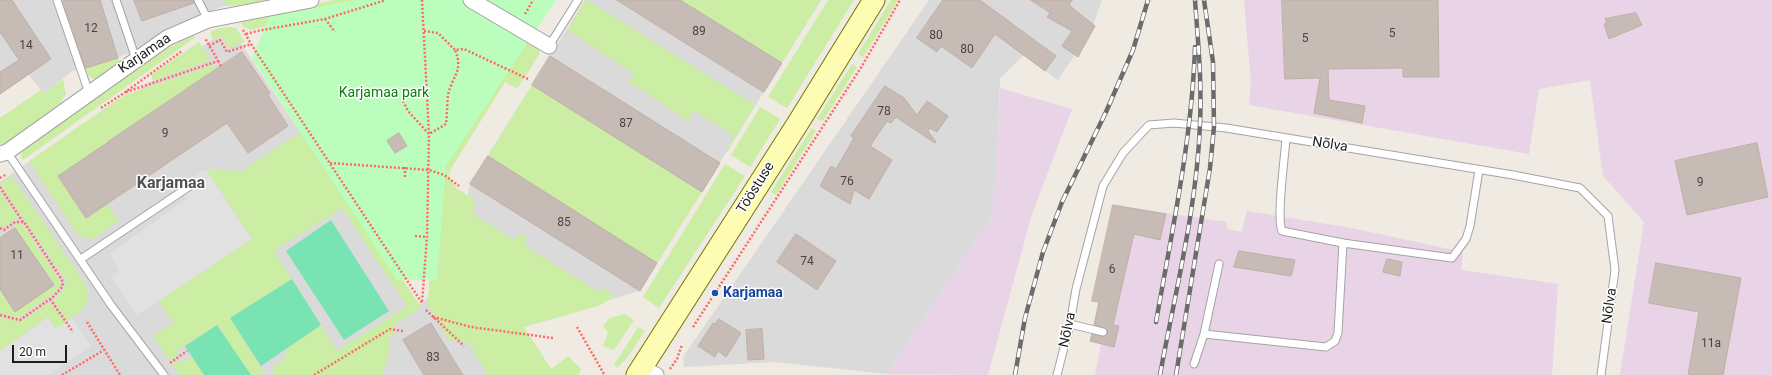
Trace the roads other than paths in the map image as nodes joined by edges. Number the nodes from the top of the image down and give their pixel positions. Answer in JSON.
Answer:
{"nodes":[{"id":1,"x":57,"y":0,"type":"edge"},
{"id":2,"x":116,"y":0,"type":"edge"},
{"id":3,"x":198,"y":0,"type":"edge"},
{"id":4,"x":311,"y":0,"type":"edge"},
{"id":5,"x":471,"y":0,"type":"edge"},
{"id":6,"x":578,"y":0,"type":"edge"},
{"id":7,"x":874,"y":0,"type":"edge"},
{"id":8,"x":208,"y":20,"type":"junction"},
{"id":9,"x":549,"y":46,"type":"joint"},
{"id":10,"x":136,"y":59,"type":"junction"},
{"id":11,"x":89,"y":94,"type":"junction"},
{"id":12,"x":1286,"y":138,"type":"junction"},
{"id":13,"x":4,"y":153,"type":"edge"},
{"id":14,"x":1479,"y":170,"type":"junction"},
{"id":15,"x":190,"y":186,"type":"dead end"},
{"id":16,"x":1343,"y":243,"type":"junction"},
{"id":17,"x":81,"y":259,"type":"junction"},
{"id":18,"x":1219,"y":264,"type":"dead end"},
{"id":19,"x":1070,"y":324,"type":"junction"},
{"id":20,"x":1103,"y":332,"type":"dead end"},
{"id":21,"x":1204,"y":334,"type":"junction"},
{"id":22,"x":1194,"y":364,"type":"dead end"},
{"id":23,"x":162,"y":372,"type":"edge"},
{"id":24,"x":651,"y":372,"type":"edge"},
{"id":25,"x":1057,"y":375,"type":"edge"},
{"id":26,"x":1601,"y":375,"type":"edge"}],
"edges":[{"from":1,"to":11,"type":"lane"},
{"from":2,"to":10,"type":"lane"},
{"from":3,"to":8,"type":"lane"},
{"from":4,"to":8,"type":"street","name":"Karjamaa"},
{"from":5,"to":9,"type":"street"},
{"from":6,"to":9,"type":"lane"},
{"from":7,"to":24,"type":"street","name":"Tööstuse"},
{"from":8,"to":10,"type":"street","name":"Karjamaa"},
{"from":10,"to":11,"type":"street","name":"Karjamaa"},
{"from":11,"to":13,"type":"street","name":"Karjamaa"},
{"from":12,"to":14,"type":"lane","name":"Nõlva"},
{"from":12,"to":16,"type":"lane"},
{"from":12,"to":19,"type":"lane","name":"Nõlva"},
{"from":13,"to":17,"type":"lane"},
{"from":14,"to":16,"type":"lane"},
{"from":14,"to":26,"type":"lane","name":"Nõlva"},
{"from":15,"to":17,"type":"lane"},
{"from":16,"to":21,"type":"lane"},
{"from":17,"to":23,"type":"lane"},
{"from":18,"to":21,"type":"lane"},
{"from":19,"to":20,"type":"lane"},
{"from":19,"to":25,"type":"lane","name":"Nõlva"},
{"from":21,"to":22,"type":"lane"}]}
